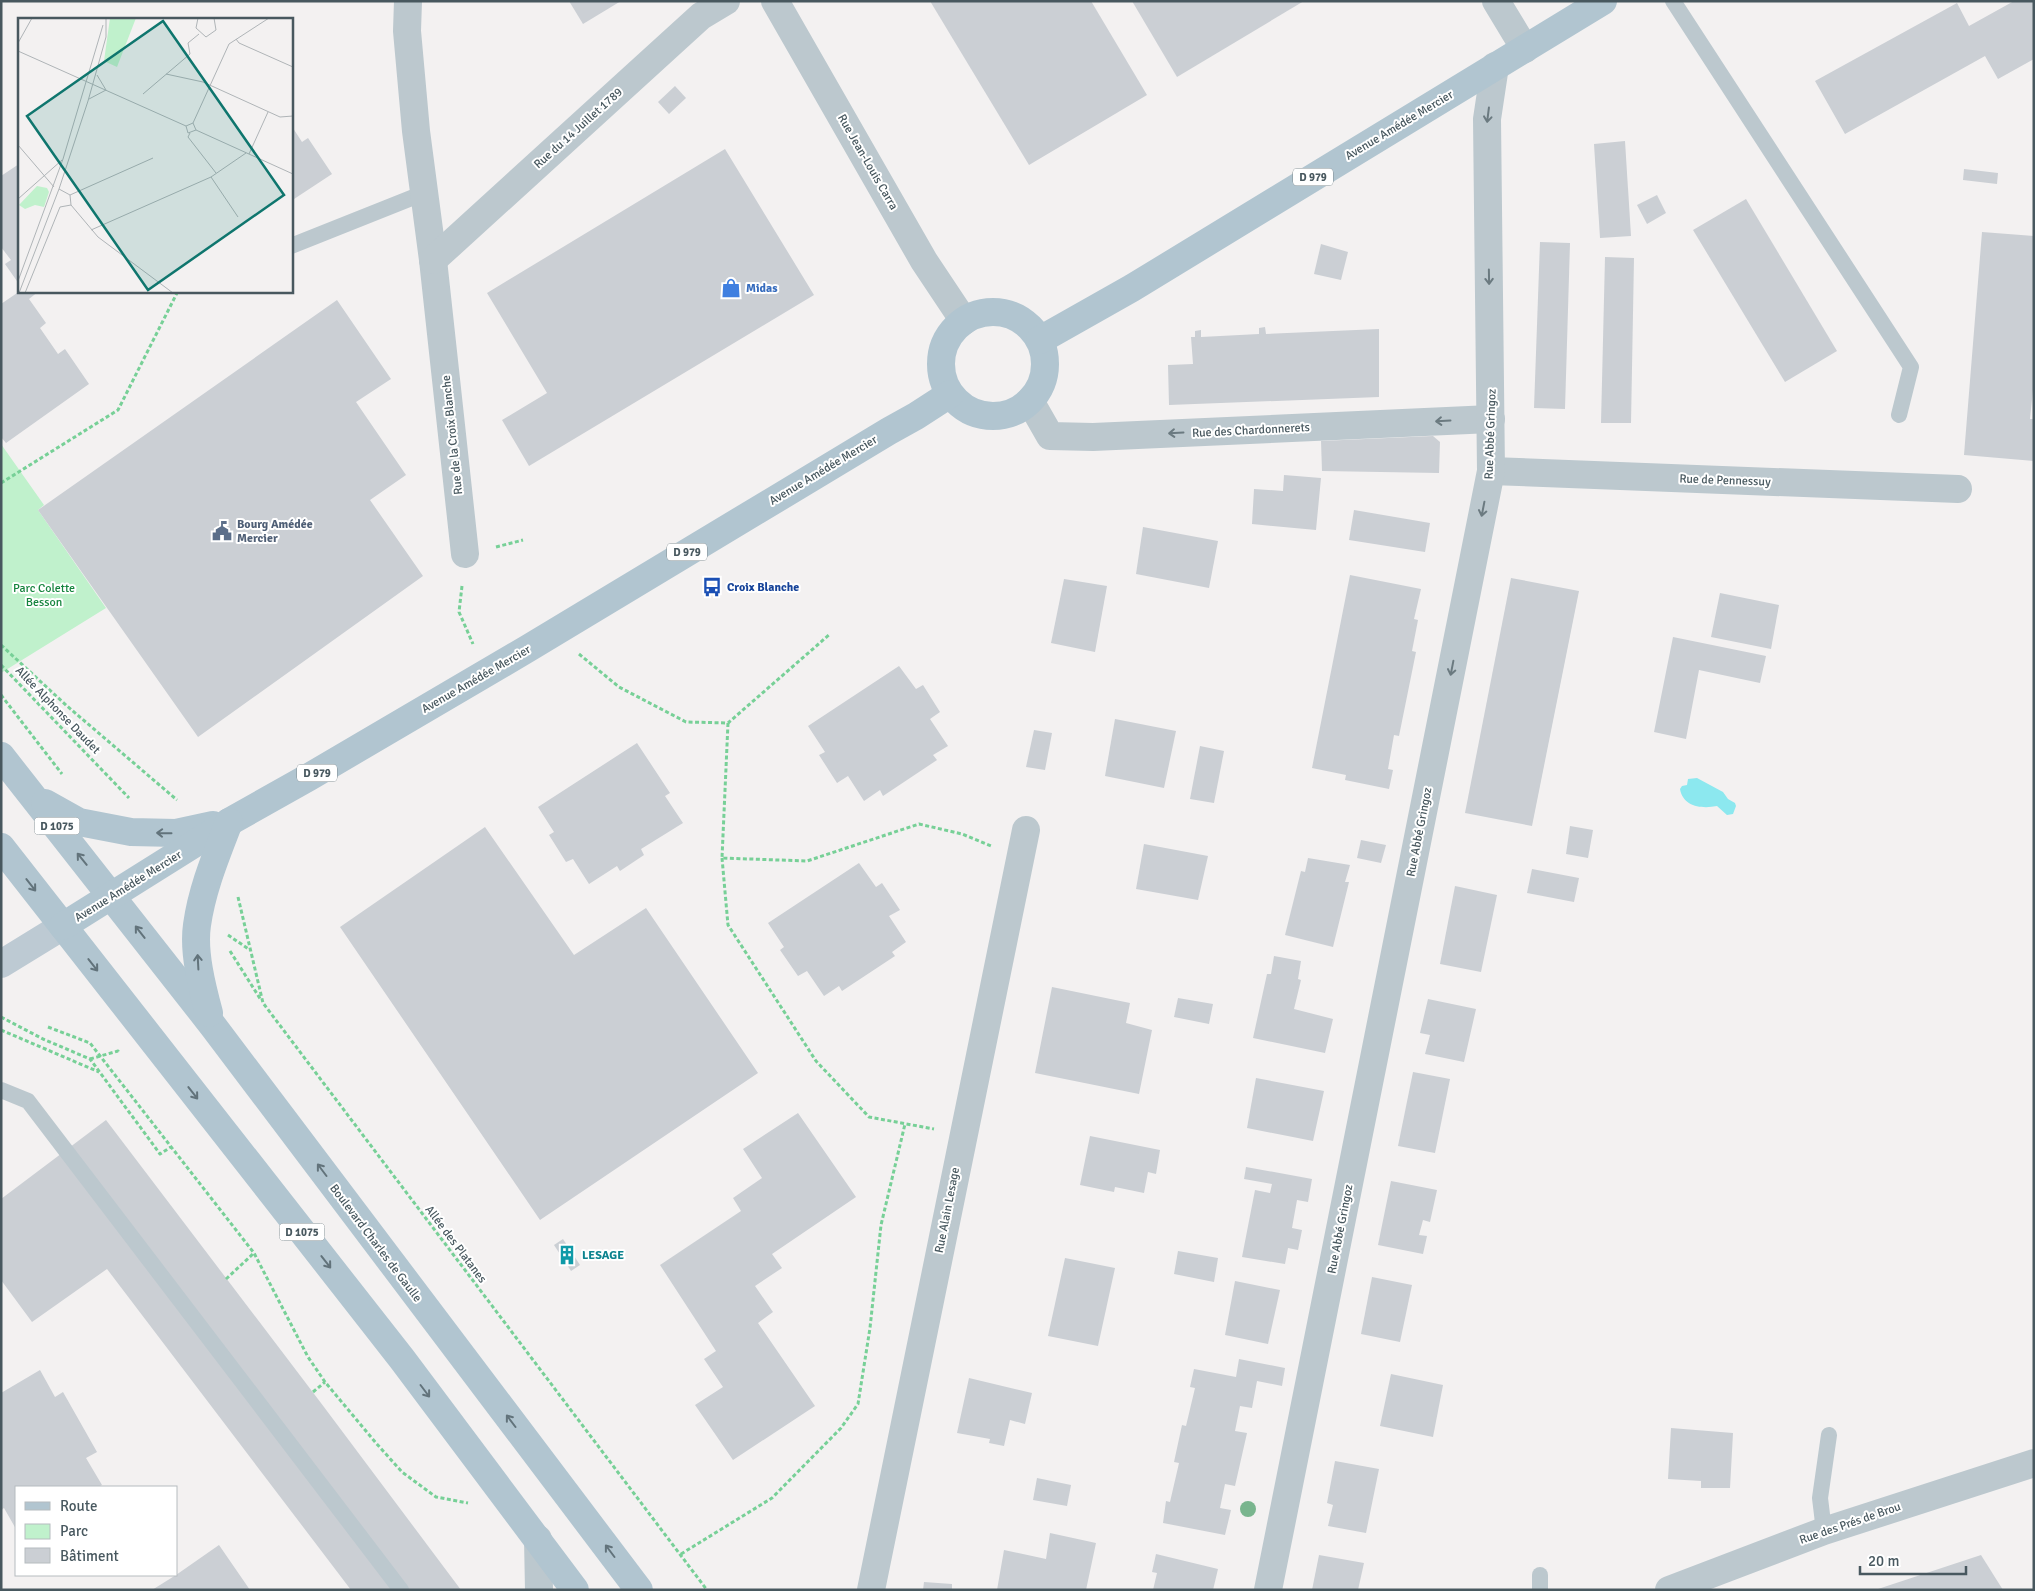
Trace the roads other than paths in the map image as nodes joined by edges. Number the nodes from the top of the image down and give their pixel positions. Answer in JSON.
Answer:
{"nodes":[{"id":1,"x":408,"y":1,"type":"edge"},
{"id":2,"x":726,"y":1,"type":"edge"},
{"id":3,"x":775,"y":1,"type":"edge"},
{"id":4,"x":1496,"y":1,"type":"edge"},
{"id":5,"x":1603,"y":1,"type":"edge"},
{"id":6,"x":1673,"y":1,"type":"edge"},
{"id":7,"x":1525,"y":48,"type":"junction"},
{"id":8,"x":1495,"y":66,"type":"junction"},
{"id":9,"x":424,"y":193,"type":"junction"},
{"id":10,"x":292,"y":246,"type":"edge"},
{"id":11,"x":433,"y":260,"type":"junction"},
{"id":12,"x":964,"y":321,"type":"junction"},
{"id":13,"x":1040,"y":340,"type":"junction"},
{"id":14,"x":950,"y":394,"type":"junction"},
{"id":15,"x":1030,"y":401,"type":"junction"},
{"id":16,"x":1898,"y":415,"type":"dead end"},
{"id":17,"x":1491,"y":419,"type":"junction"},
{"id":18,"x":1491,"y":471,"type":"junction"},
{"id":19,"x":1958,"y":489,"type":"dead end"},
{"id":20,"x":465,"y":554,"type":"road end"},
{"id":21,"x":1,"y":756,"type":"edge"},
{"id":22,"x":31,"y":795,"type":"junction"},
{"id":23,"x":229,"y":822,"type":"junction"},
{"id":24,"x":1026,"y":830,"type":"dead end"},
{"id":25,"x":1,"y":847,"type":"edge"},
{"id":26,"x":113,"y":897,"type":"junction"},
{"id":27,"x":64,"y":926,"type":"junction"},
{"id":28,"x":1,"y":964,"type":"edge"},
{"id":29,"x":213,"y":1026,"type":"junction"},
{"id":30,"x":1,"y":1090,"type":"edge"},
{"id":31,"x":1829,"y":1435,"type":"dead end"},
{"id":32,"x":2034,"y":1463,"type":"edge"},
{"id":33,"x":1824,"y":1531,"type":"junction"},
{"id":34,"x":538,"y":1539,"type":"junction"},
{"id":35,"x":401,"y":1590,"type":"edge"},
{"id":36,"x":539,"y":1590,"type":"edge"},
{"id":37,"x":575,"y":1590,"type":"edge"},
{"id":38,"x":639,"y":1590,"type":"edge"},
{"id":39,"x":871,"y":1590,"type":"edge"},
{"id":40,"x":1268,"y":1590,"type":"edge"},
{"id":41,"x":1669,"y":1590,"type":"edge"}],
"edges":[{"from":1,"to":9,"type":"street","name":"Rue de la Croix Blanche"},
{"from":2,"to":11,"type":"street","name":"Rue du 14 Juillet 1789"},
{"from":3,"to":12,"type":"street","name":"Rue Jean-Louis Carra"},
{"from":4,"to":7,"type":"street"},
{"from":5,"to":7,"type":"main road","name":"Avenue Amédée Mercier","number":"D 979"},
{"from":6,"to":16,"type":"lane"},
{"from":7,"to":8,"type":"main road","name":"Avenue Amédée Mercier","number":"D 979"},
{"from":8,"to":13,"type":"main road","name":"Avenue Amédée Mercier","number":"D 979"},
{"from":8,"to":17,"type":"street","name":"Rue Abbé Gringoz","one_way":true},
{"from":9,"to":10,"type":"lane"},
{"from":9,"to":11,"type":"street","name":"Rue de la Croix Blanche"},
{"from":11,"to":20,"type":"street","name":"Rue de la Croix Blanche"},
{"from":12,"to":13,"type":"main road"},
{"from":12,"to":14,"type":"main road"},
{"from":13,"to":15,"type":"main road"},
{"from":14,"to":15,"type":"main road"},
{"from":14,"to":23,"type":"main road","name":"Avenue Amédée Mercier","number":"D 979"},
{"from":17,"to":15,"type":"street","name":"Rue des Chardonnerets","one_way":true},
{"from":17,"to":18,"type":"street","name":"Rue Abbé Gringoz"},
{"from":18,"to":19,"type":"street","name":"Rue de Pennessuy"},
{"from":18,"to":40,"type":"street","name":"Rue Abbé Gringoz","one_way":true},
{"from":21,"to":22,"type":"main road","number":"D 1075"},
{"from":23,"to":22,"type":"main road","one_way":true},
{"from":26,"to":22,"type":"main road","number":"D 1075","one_way":true},
{"from":23,"to":26,"type":"main road","name":"Avenue Amédée Mercier","number":"D 979"},
{"from":29,"to":23,"type":"main road","one_way":true},
{"from":24,"to":39,"type":"street","name":"Rue Alain Lesage"},
{"from":25,"to":27,"type":"main road","number":"D 1075","one_way":true},
{"from":26,"to":27,"type":"main road","name":"Avenue Amédée Mercier","number":"D 979"},
{"from":29,"to":26,"type":"main road","name":"Boulevard Charles de Gaulle","number":"D 1075","one_way":true},
{"from":27,"to":28,"type":"main road","name":"Avenue Amédée Mercier"},
{"from":27,"to":34,"type":"main road","number":"D 1075","one_way":true},
{"from":38,"to":29,"type":"main road","name":"Boulevard Charles de Gaulle","number":"D 1075","one_way":true},
{"from":30,"to":35,"type":"lane"},
{"from":31,"to":33,"type":"lane"},
{"from":32,"to":33,"type":"street","name":"Rue des Prés de Brou"},
{"from":33,"to":41,"type":"street","name":"Rue des Prés de Brou"},
{"from":34,"to":36,"type":"street"},
{"from":34,"to":37,"type":"main road","number":"D 1075"}]}
